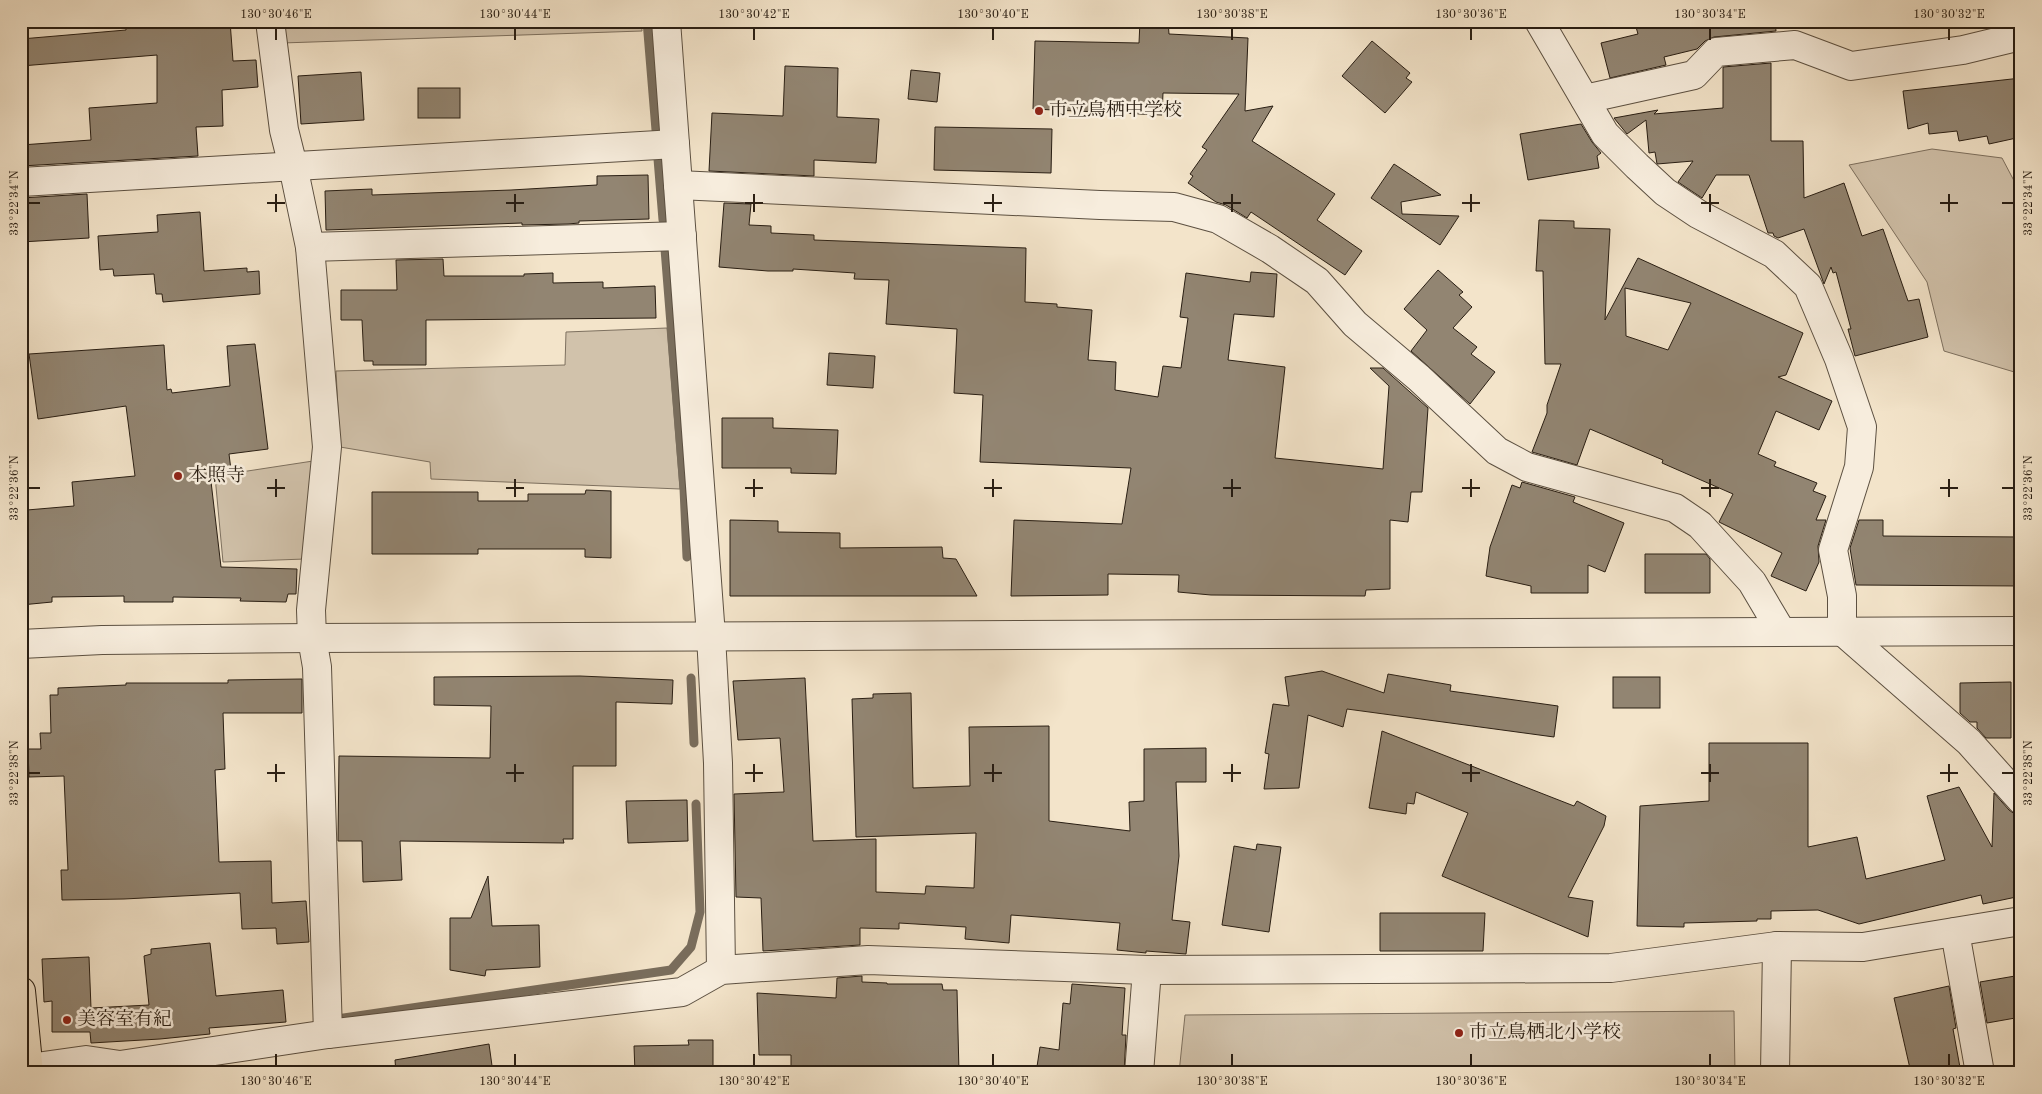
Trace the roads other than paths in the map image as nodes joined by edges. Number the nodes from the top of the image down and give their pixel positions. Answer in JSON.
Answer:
{"nodes":[{"id":1,"x":270,"y":21,"type":"edge"},
{"id":2,"x":666,"y":21,"type":"edge"},
{"id":3,"x":1539,"y":21,"type":"edge"},
{"id":4,"x":2021,"y":36,"type":"edge"},
{"id":5,"x":1585,"y":98,"type":"junction"},
{"id":6,"x":675,"y":144,"type":"junction"},
{"id":7,"x":293,"y":166,"type":"junction"},
{"id":8,"x":21,"y":182,"type":"edge"},
{"id":9,"x":678,"y":185,"type":"junction"},
{"id":10,"x":682,"y":236,"type":"junction"},
{"id":11,"x":310,"y":247,"type":"junction"},
{"id":12,"x":1781,"y":631,"type":"junction"},
{"id":13,"x":1842,"y":631,"type":"junction"},
{"id":14,"x":2021,"y":631,"type":"edge"},
{"id":15,"x":711,"y":636,"type":"junction"},
{"id":16,"x":312,"y":638,"type":"junction"},
{"id":17,"x":21,"y":644,"type":"edge"},
{"id":18,"x":2021,"y":800,"type":"edge"},
{"id":19,"x":2021,"y":922,"type":"edge"},
{"id":20,"x":1955,"y":932,"type":"junction"},
{"id":21,"x":1777,"y":946,"type":"junction"},
{"id":22,"x":721,"y":970,"type":"junction"},
{"id":23,"x":1148,"y":970,"type":"junction"},
{"id":24,"x":21,"y":991,"type":"edge"},
{"id":25,"x":328,"y":1034,"type":"junction"},
{"id":26,"x":125,"y":1069,"type":"edge"},
{"id":27,"x":29,"y":1071,"type":"edge"},
{"id":28,"x":1139,"y":1073,"type":"edge"},
{"id":29,"x":1775,"y":1073,"type":"edge"},
{"id":30,"x":1980,"y":1073,"type":"edge"}],
"edges":[{"from":1,"to":7,"type":"street"},
{"from":2,"to":6,"type":"street"},
{"from":3,"to":5,"type":"street"},
{"from":4,"to":5,"type":"street"},
{"from":5,"to":13,"type":"street"},
{"from":6,"to":7,"type":"street"},
{"from":6,"to":9,"type":"street"},
{"from":7,"to":8,"type":"street"},
{"from":7,"to":11,"type":"street"},
{"from":9,"to":10,"type":"street"},
{"from":9,"to":12,"type":"street"},
{"from":10,"to":11,"type":"street"},
{"from":10,"to":15,"type":"street"},
{"from":11,"to":16,"type":"street"},
{"from":12,"to":13,"type":"street"},
{"from":12,"to":15,"type":"street"},
{"from":13,"to":14,"type":"street"},
{"from":13,"to":18,"type":"street"},
{"from":15,"to":16,"type":"street"},
{"from":15,"to":22,"type":"street"},
{"from":16,"to":17,"type":"street"},
{"from":16,"to":25,"type":"street"},
{"from":19,"to":20,"type":"street"},
{"from":20,"to":21,"type":"street"},
{"from":20,"to":30,"type":"street"},
{"from":21,"to":23,"type":"street"},
{"from":21,"to":29,"type":"street"},
{"from":22,"to":23,"type":"street"},
{"from":22,"to":25,"type":"street"},
{"from":23,"to":28,"type":"street"},
{"from":24,"to":27,"type":"main road"},
{"from":25,"to":26,"type":"street"},
{"from":26,"to":27,"type":"street"}]}
